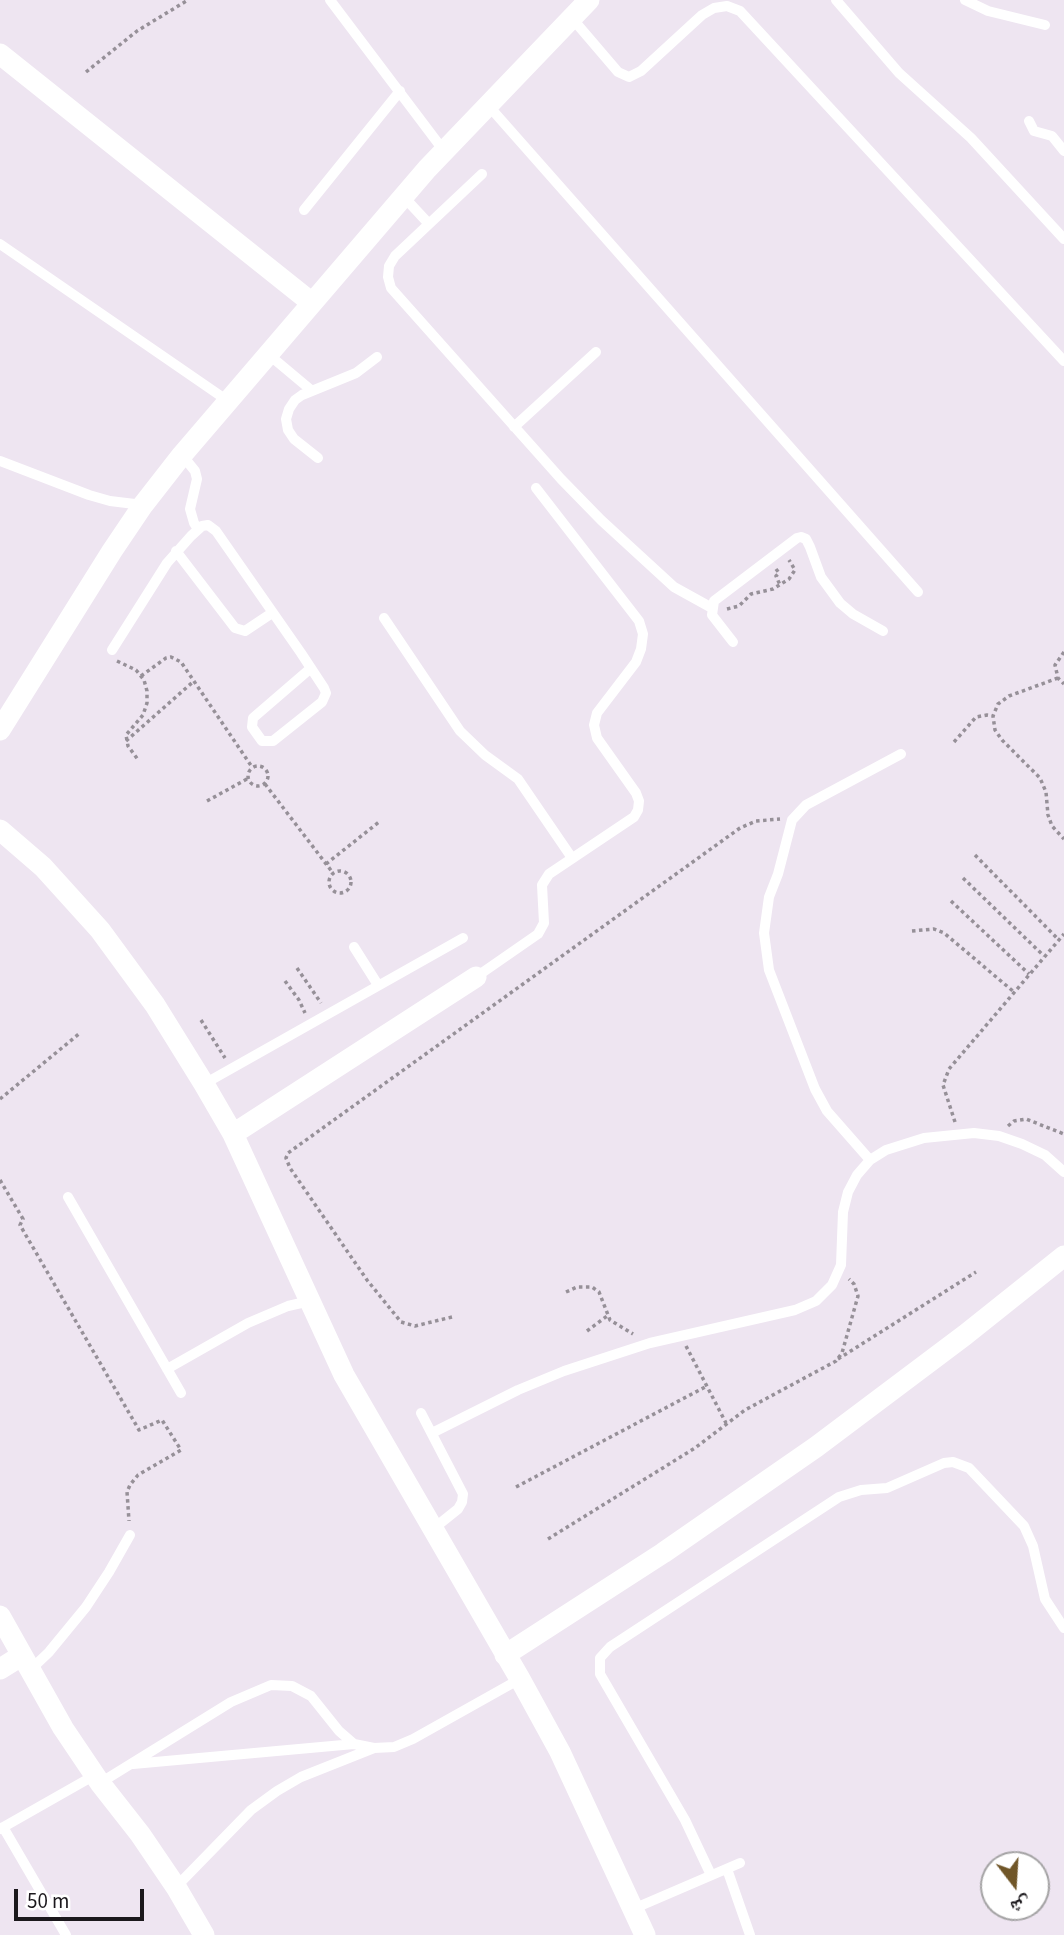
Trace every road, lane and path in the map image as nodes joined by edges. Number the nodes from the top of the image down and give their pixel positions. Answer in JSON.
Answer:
{"nodes":[{"id":1,"x":188,"y":0,"type":"edge"},
{"id":2,"x":330,"y":0,"type":"edge"},
{"id":3,"x":589,"y":0,"type":"edge"},
{"id":4,"x":836,"y":0,"type":"edge"},
{"id":5,"x":965,"y":0,"type":"edge"},
{"id":6,"x":571,"y":17,"type":"junction"},
{"id":7,"x":1045,"y":25,"type":"dead end"},
{"id":8,"x":0,"y":54,"type":"edge"},
{"id":9,"x":86,"y":72,"type":"dead end"},
{"id":10,"x":400,"y":91,"type":"junction"},
{"id":11,"x":487,"y":104,"type":"junction"},
{"id":12,"x":1029,"y":121,"type":"dead end"},
{"id":13,"x":444,"y":151,"type":"junction"},
{"id":14,"x":1064,"y":151,"type":"edge"},
{"id":15,"x":482,"y":174,"type":"dead end"},
{"id":16,"x":403,"y":196,"type":"junction"},
{"id":17,"x":303,"y":210,"type":"dead end"},
{"id":18,"x":429,"y":223,"type":"junction"},
{"id":19,"x":1064,"y":239,"type":"edge"},
{"id":20,"x":0,"y":244,"type":"edge"},
{"id":21,"x":312,"y":303,"type":"junction"},
{"id":22,"x":596,"y":352,"type":"dead end"},
{"id":23,"x":268,"y":354,"type":"junction"},
{"id":24,"x":377,"y":357,"type":"dead end"},
{"id":25,"x":1064,"y":361,"type":"edge"},
{"id":26,"x":310,"y":390,"type":"junction"},
{"id":27,"x":228,"y":401,"type":"junction"},
{"id":28,"x":514,"y":427,"type":"junction"},
{"id":29,"x":182,"y":455,"type":"junction"},
{"id":30,"x":318,"y":458,"type":"dead end"},
{"id":31,"x":0,"y":461,"type":"edge"},
{"id":32,"x":536,"y":488,"type":"dead end"},
{"id":33,"x":143,"y":505,"type":"junction"},
{"id":34,"x":198,"y":529,"type":"junction"},
{"id":35,"x":789,"y":544,"type":"junction"},
{"id":36,"x":176,"y":551,"type":"junction"},
{"id":37,"x":918,"y":592,"type":"dead end"},
{"id":38,"x":712,"y":608,"type":"junction"},
{"id":39,"x":272,"y":613,"type":"junction"},
{"id":40,"x":384,"y":618,"type":"dead end"},
{"id":41,"x":883,"y":631,"type":"dead end"},
{"id":42,"x":733,"y":642,"type":"dead end"},
{"id":43,"x":112,"y":650,"type":"joint"},
{"id":44,"x":1064,"y":652,"type":"edge"},
{"id":45,"x":311,"y":668,"type":"junction"},
{"id":46,"x":141,"y":676,"type":"junction"},
{"id":47,"x":1058,"y":678,"type":"junction"},
{"id":48,"x":194,"y":681,"type":"junction"},
{"id":49,"x":1064,"y":684,"type":"edge"},
{"id":50,"x":993,"y":716,"type":"junction"},
{"id":51,"x":0,"y":730,"type":"edge"},
{"id":52,"x":126,"y":741,"type":"junction"},
{"id":53,"x":954,"y":742,"type":"dead end"},
{"id":54,"x":901,"y":754,"type":"dead end"},
{"id":55,"x":139,"y":761,"type":"dead end"},
{"id":56,"x":252,"y":767,"type":"junction"},
{"id":57,"x":247,"y":779,"type":"junction"},
{"id":58,"x":265,"y":784,"type":"junction"},
{"id":59,"x":207,"y":801,"type":"dead end"},
{"id":60,"x":792,"y":820,"type":"junction"},
{"id":61,"x":379,"y":822,"type":"dead end"},
{"id":62,"x":0,"y":830,"type":"edge"},
{"id":63,"x":1064,"y":839,"type":"edge"},
{"id":64,"x":975,"y":855,"type":"dead end"},
{"id":65,"x":572,"y":858,"type":"junction"},
{"id":66,"x":326,"y":864,"type":"junction"},
{"id":67,"x":333,"y":873,"type":"junction"},
{"id":68,"x":963,"y":878,"type":"dead end"},
{"id":69,"x":951,"y":901,"type":"dead end"},
{"id":70,"x":912,"y":931,"type":"dead end"},
{"id":71,"x":1064,"y":934,"type":"edge"},
{"id":72,"x":463,"y":938,"type":"dead end"},
{"id":73,"x":1058,"y":939,"type":"junction"},
{"id":74,"x":354,"y":947,"type":"dead end"},
{"id":75,"x":1044,"y":956,"type":"junction"},
{"id":76,"x":297,"y":968,"type":"dead end"},
{"id":77,"x":1028,"y":974,"type":"junction"},
{"id":78,"x":477,"y":977,"type":"joint"},
{"id":79,"x":285,"y":981,"type":"dead end"},
{"id":80,"x":378,"y":985,"type":"junction"},
{"id":81,"x":1014,"y":992,"type":"junction"},
{"id":82,"x":328,"y":1014,"type":"junction"},
{"id":83,"x":201,"y":1020,"type":"dead end"},
{"id":84,"x":308,"y":1025,"type":"junction"},
{"id":85,"x":79,"y":1033,"type":"dead end"},
{"id":86,"x":232,"y":1069,"type":"junction"},
{"id":87,"x":204,"y":1084,"type":"junction"},
{"id":88,"x":0,"y":1099,"type":"edge"},
{"id":89,"x":960,"y":1133,"type":"junction"},
{"id":90,"x":233,"y":1134,"type":"junction"},
{"id":91,"x":1064,"y":1134,"type":"edge"},
{"id":92,"x":999,"y":1136,"type":"junction"},
{"id":93,"x":870,"y":1160,"type":"junction"},
{"id":94,"x":1064,"y":1172,"type":"edge"},
{"id":95,"x":0,"y":1180,"type":"edge"},
{"id":96,"x":68,"y":1197,"type":"dead end"},
{"id":97,"x":1064,"y":1256,"type":"edge"},
{"id":98,"x":976,"y":1272,"type":"dead end"},
{"id":99,"x":837,"y":1273,"type":"junction"},
{"id":100,"x":566,"y":1292,"type":"dead end"},
{"id":101,"x":310,"y":1301,"type":"junction"},
{"id":102,"x":607,"y":1316,"type":"junction"},
{"id":103,"x":452,"y":1317,"type":"dead end"},
{"id":104,"x":587,"y":1331,"type":"dead end"},
{"id":105,"x":680,"y":1335,"type":"junction"},
{"id":106,"x":650,"y":1343,"type":"junction"},
{"id":107,"x":836,"y":1360,"type":"junction"},
{"id":108,"x":167,"y":1369,"type":"junction"},
{"id":109,"x":706,"y":1386,"type":"junction"},
{"id":110,"x":181,"y":1393,"type":"dead end"},
{"id":111,"x":421,"y":1413,"type":"dead end"},
{"id":112,"x":726,"y":1423,"type":"junction"},
{"id":113,"x":432,"y":1433,"type":"junction"},
{"id":114,"x":516,"y":1487,"type":"dead end"},
{"id":115,"x":433,"y":1529,"type":"junction"},
{"id":116,"x":130,"y":1535,"type":"joint"},
{"id":117,"x":548,"y":1539,"type":"dead end"},
{"id":118,"x":0,"y":1616,"type":"edge"},
{"id":119,"x":1064,"y":1628,"type":"edge"},
{"id":120,"x":505,"y":1655,"type":"junction"},
{"id":121,"x":25,"y":1663,"type":"junction"},
{"id":122,"x":0,"y":1669,"type":"edge"},
{"id":123,"x":520,"y":1679,"type":"junction"},
{"id":124,"x":354,"y":1744,"type":"junction"},
{"id":125,"x":374,"y":1748,"type":"junction"},
{"id":126,"x":131,"y":1764,"type":"junction"},
{"id":127,"x":98,"y":1779,"type":"junction"},
{"id":128,"x":1,"y":1828,"type":"edge"},
{"id":129,"x":740,"y":1863,"type":"dead end"},
{"id":130,"x":727,"y":1869,"type":"junction"},
{"id":131,"x":711,"y":1875,"type":"junction"},
{"id":132,"x":176,"y":1887,"type":"junction"},
{"id":133,"x":634,"y":1909,"type":"junction"},
{"id":134,"x":66,"y":1935,"type":"edge"},
{"id":135,"x":204,"y":1935,"type":"edge"},
{"id":136,"x":645,"y":1935,"type":"edge"},
{"id":137,"x":750,"y":1935,"type":"edge"}],
"edges":[{"from":1,"to":9,"type":"path"},
{"from":2,"to":10,"type":"lane"},
{"from":3,"to":6,"type":"street"},
{"from":4,"to":19,"type":"lane"},
{"from":5,"to":7,"type":"lane"},
{"from":6,"to":11,"type":"street"},
{"from":6,"to":25,"type":"lane"},
{"from":8,"to":21,"type":"street"},
{"from":10,"to":13,"type":"lane"},
{"from":10,"to":17,"type":"lane"},
{"from":11,"to":13,"type":"street"},
{"from":11,"to":37,"type":"lane"},
{"from":12,"to":14,"type":"lane"},
{"from":13,"to":16,"type":"street"},
{"from":15,"to":18,"type":"lane"},
{"from":16,"to":18,"type":"lane"},
{"from":16,"to":21,"type":"street"},
{"from":18,"to":28,"type":"lane"},
{"from":20,"to":27,"type":"lane"},
{"from":21,"to":23,"type":"street"},
{"from":22,"to":28,"type":"lane"},
{"from":23,"to":26,"type":"lane"},
{"from":23,"to":27,"type":"street"},
{"from":24,"to":26,"type":"lane"},
{"from":26,"to":30,"type":"lane"},
{"from":27,"to":29,"type":"street"},
{"from":28,"to":38,"type":"lane"},
{"from":29,"to":33,"type":"street"},
{"from":29,"to":34,"type":"lane"},
{"from":31,"to":33,"type":"lane"},
{"from":32,"to":65,"type":"lane"},
{"from":33,"to":51,"type":"street"},
{"from":34,"to":36,"type":"lane"},
{"from":34,"to":39,"type":"lane"},
{"from":35,"to":38,"type":"lane"},
{"from":35,"to":38,"type":"path"},
{"from":35,"to":41,"type":"lane"},
{"from":36,"to":39,"type":"lane"},
{"from":36,"to":43,"type":"lane"},
{"from":38,"to":42,"type":"lane"},
{"from":39,"to":45,"type":"lane"},
{"from":40,"to":65,"type":"lane"},
{"from":43,"to":46,"type":"path"},
{"from":44,"to":47,"type":"path"},
{"from":45,"to":45,"type":"lane"},
{"from":46,"to":48,"type":"path"},
{"from":46,"to":52,"type":"path"},
{"from":47,"to":49,"type":"path"},
{"from":47,"to":50,"type":"path"},
{"from":48,"to":52,"type":"path"},
{"from":48,"to":56,"type":"path"},
{"from":50,"to":53,"type":"path"},
{"from":50,"to":63,"type":"path"},
{"from":52,"to":55,"type":"path"},
{"from":54,"to":60,"type":"lane"},
{"from":56,"to":57,"type":"path"},
{"from":56,"to":58,"type":"path"},
{"from":57,"to":58,"type":"path"},
{"from":57,"to":59,"type":"path"},
{"from":58,"to":66,"type":"path"},
{"from":60,"to":93,"type":"lane"},
{"from":60,"to":103,"type":"path"},
{"from":61,"to":66,"type":"path"},
{"from":62,"to":87,"type":"street"},
{"from":64,"to":73,"type":"path"},
{"from":65,"to":78,"type":"lane"},
{"from":66,"to":67,"type":"path"},
{"from":67,"to":67,"type":"path"},
{"from":68,"to":75,"type":"path"},
{"from":69,"to":77,"type":"path"},
{"from":70,"to":81,"type":"path"},
{"from":71,"to":73,"type":"path"},
{"from":72,"to":80,"type":"lane"},
{"from":73,"to":75,"type":"path"},
{"from":74,"to":80,"type":"lane"},
{"from":75,"to":77,"type":"path"},
{"from":76,"to":82,"type":"path"},
{"from":77,"to":81,"type":"path"},
{"from":78,"to":90,"type":"street"},
{"from":79,"to":84,"type":"path"},
{"from":80,"to":82,"type":"lane"},
{"from":81,"to":89,"type":"path"},
{"from":82,"to":84,"type":"lane"},
{"from":83,"to":86,"type":"path"},
{"from":84,"to":86,"type":"lane"},
{"from":85,"to":88,"type":"path"},
{"from":86,"to":87,"type":"lane"},
{"from":87,"to":90,"type":"street"},
{"from":89,"to":92,"type":"lane"},
{"from":89,"to":93,"type":"lane"},
{"from":90,"to":101,"type":"street"},
{"from":91,"to":92,"type":"path"},
{"from":92,"to":94,"type":"lane"},
{"from":93,"to":99,"type":"lane"},
{"from":95,"to":116,"type":"path"},
{"from":96,"to":108,"type":"lane"},
{"from":97,"to":120,"type":"street"},
{"from":98,"to":107,"type":"path"},
{"from":99,"to":105,"type":"lane"},
{"from":99,"to":107,"type":"path"},
{"from":100,"to":102,"type":"path"},
{"from":101,"to":108,"type":"lane"},
{"from":101,"to":115,"type":"street"},
{"from":102,"to":104,"type":"path"},
{"from":102,"to":106,"type":"path"},
{"from":105,"to":106,"type":"lane"},
{"from":105,"to":109,"type":"path"},
{"from":106,"to":113,"type":"lane"},
{"from":107,"to":112,"type":"path"},
{"from":108,"to":110,"type":"lane"},
{"from":109,"to":112,"type":"path"},
{"from":109,"to":114,"type":"path"},
{"from":111,"to":113,"type":"lane"},
{"from":112,"to":117,"type":"path"},
{"from":113,"to":115,"type":"lane"},
{"from":115,"to":120,"type":"street"},
{"from":116,"to":121,"type":"lane"},
{"from":118,"to":121,"type":"street"},
{"from":119,"to":131,"type":"lane"},
{"from":120,"to":123,"type":"street"},
{"from":121,"to":122,"type":"street"},
{"from":121,"to":127,"type":"street"},
{"from":123,"to":125,"type":"lane"},
{"from":123,"to":133,"type":"street"},
{"from":124,"to":125,"type":"lane"},
{"from":124,"to":126,"type":"lane"},
{"from":124,"to":126,"type":"lane"},
{"from":125,"to":132,"type":"lane"},
{"from":126,"to":127,"type":"lane"},
{"from":127,"to":128,"type":"lane"},
{"from":127,"to":132,"type":"street"},
{"from":128,"to":134,"type":"lane"},
{"from":129,"to":130,"type":"lane"},
{"from":130,"to":131,"type":"lane"},
{"from":130,"to":137,"type":"lane"},
{"from":131,"to":133,"type":"lane"},
{"from":132,"to":135,"type":"street"},
{"from":133,"to":136,"type":"street"}]}
